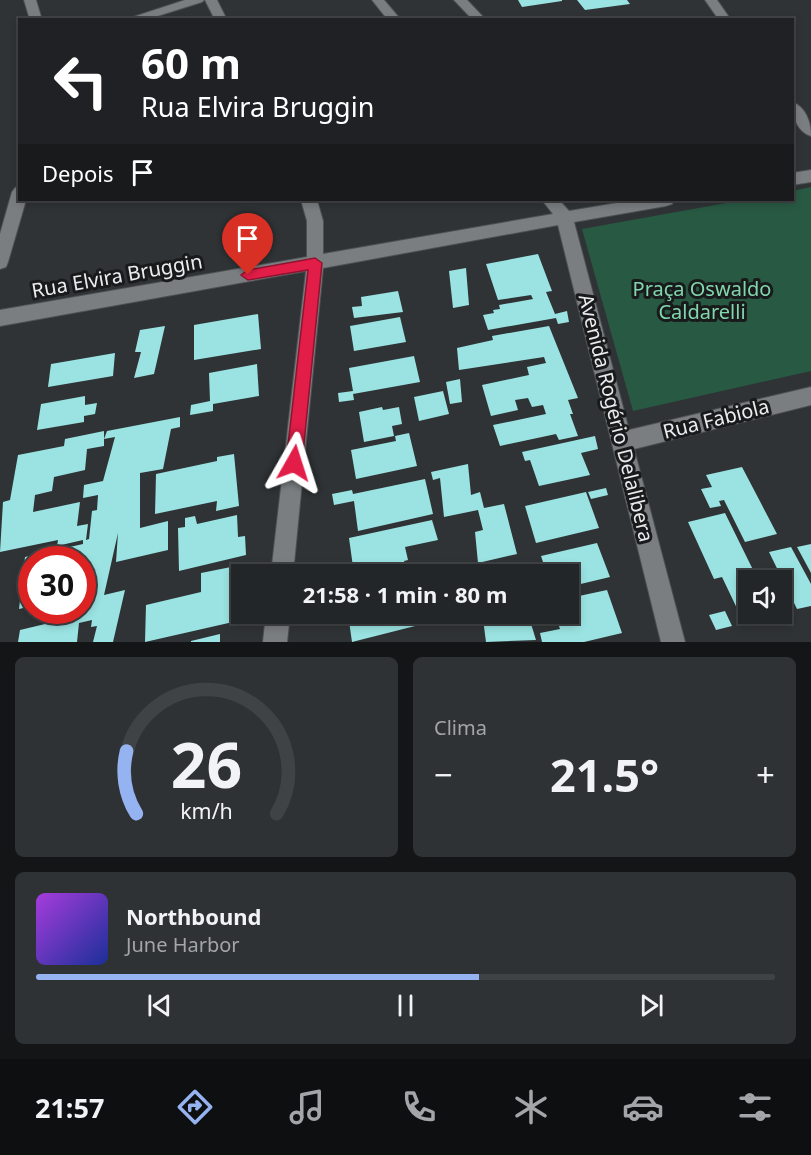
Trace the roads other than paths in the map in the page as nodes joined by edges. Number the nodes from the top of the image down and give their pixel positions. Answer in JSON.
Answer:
{"nodes":[{"id":1,"x":30,"y":0,"type":"edge"},
{"id":2,"x":198,"y":0,"type":"edge"},
{"id":3,"x":211,"y":0,"type":"edge"},
{"id":4,"x":378,"y":0,"type":"edge"},
{"id":5,"x":460,"y":0,"type":"edge"},
{"id":6,"x":711,"y":0,"type":"edge"},
{"id":7,"x":35,"y":18,"type":"edge"},
{"id":8,"x":137,"y":18,"type":"edge"},
{"id":9,"x":220,"y":18,"type":"edge"},
{"id":10,"x":393,"y":18,"type":"edge"},
{"id":11,"x":478,"y":18,"type":"edge"},
{"id":12,"x":724,"y":18,"type":"edge"},
{"id":13,"x":794,"y":109,"type":"edge"},
{"id":14,"x":811,"y":131,"type":"edge"},
{"id":15,"x":811,"y":176,"type":"edge"},
{"id":16,"x":794,"y":179,"type":"edge"},
{"id":17,"x":18,"y":199,"type":"edge"},
{"id":18,"x":309,"y":201,"type":"edge"},
{"id":19,"x":551,"y":201,"type":"edge"},
{"id":20,"x":656,"y":201,"type":"edge"},
{"id":21,"x":564,"y":216,"type":"junction"},
{"id":22,"x":0,"y":262,"type":"edge"},
{"id":23,"x":315,"y":263,"type":"junction"},
{"id":24,"x":0,"y":318,"type":"edge"},
{"id":25,"x":811,"y":396,"type":"edge"},
{"id":26,"x":622,"y":442,"type":"junction"},
{"id":27,"x":283,"y":564,"type":"edge"},
{"id":28,"x":277,"y":624,"type":"edge"},
{"id":29,"x":274,"y":642,"type":"edge"},
{"id":30,"x":673,"y":642,"type":"edge"}],
"edges":[{"from":1,"to":7,"type":"street"},
{"from":2,"to":8,"type":"street"},
{"from":3,"to":9,"type":"street"},
{"from":4,"to":10,"type":"street"},
{"from":5,"to":11,"type":"street"},
{"from":6,"to":12,"type":"street"},
{"from":13,"to":14,"type":"street"},
{"from":15,"to":16,"type":"street"},
{"from":17,"to":22,"type":"street"},
{"from":18,"to":23,"type":"street"},
{"from":19,"to":21,"type":"street","name":"Avenida Rogério Delalibera"},
{"from":20,"to":21,"type":"street","name":"Rua Elvira Bruggin"},
{"from":21,"to":23,"type":"street","name":"Rua Elvira Bruggin"},
{"from":21,"to":26,"type":"street","name":"Avenida Rogério Delalibera"},
{"from":23,"to":24,"type":"street","name":"Rua Elvira Bruggin"},
{"from":23,"to":27,"type":"street"},
{"from":25,"to":26,"type":"street","name":"Rua Fabiola"},
{"from":26,"to":30,"type":"street","name":"Avenida Rogério Delalibera"},
{"from":28,"to":29,"type":"street"}]}
